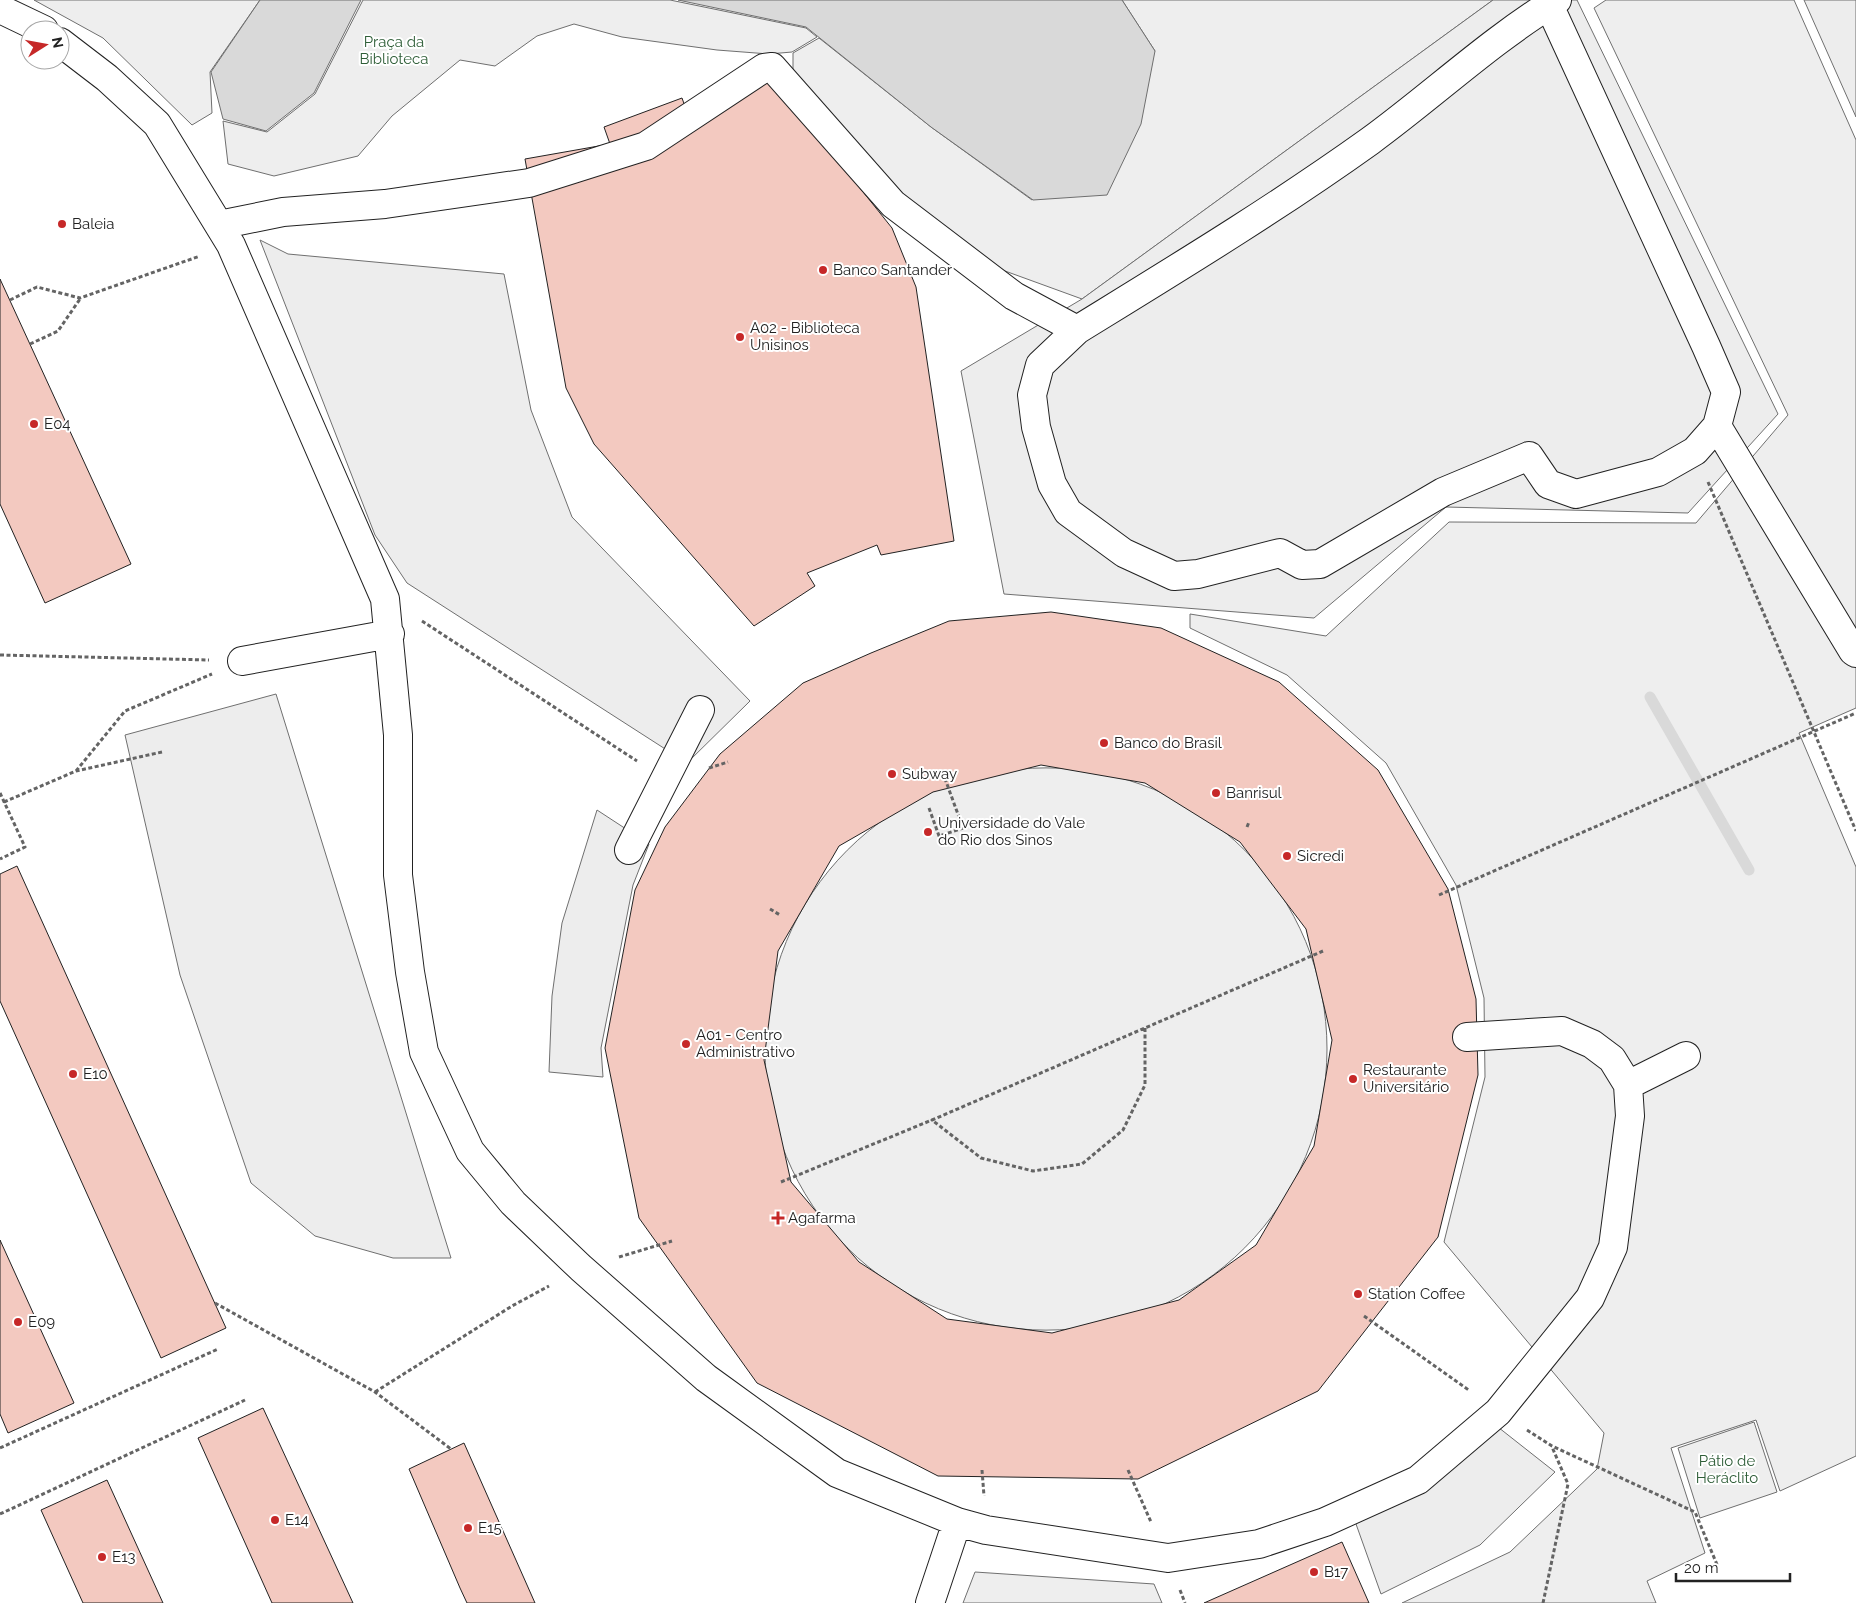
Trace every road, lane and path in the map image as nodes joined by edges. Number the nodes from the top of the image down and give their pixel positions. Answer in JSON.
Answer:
{"nodes":[{"id":1,"x":1553,"y":3,"type":"edge"},
{"id":2,"x":0,"y":9,"type":"edge"},
{"id":3,"x":23,"y":20,"type":"edge"},
{"id":4,"x":70,"y":50,"type":"edge"},
{"id":5,"x":225,"y":235,"type":"junction"},
{"id":6,"x":80,"y":298,"type":"junction"},
{"id":7,"x":10,"y":300,"type":"dead end"},
{"id":8,"x":1077,"y":330,"type":"junction"},
{"id":9,"x":30,"y":344,"type":"dead end"},
{"id":10,"x":1717,"y":426,"type":"junction"},
{"id":11,"x":1695,"y":451,"type":"junction"},
{"id":12,"x":385,"y":599,"type":"junction"},
{"id":13,"x":390,"y":634,"type":"junction"},
{"id":14,"x":1856,"y":653,"type":"edge"},
{"id":15,"x":0,"y":655,"type":"edge"},
{"id":16,"x":242,"y":661,"type":"junction"},
{"id":17,"x":700,"y":710,"type":"dead end"},
{"id":18,"x":1856,"y":713,"type":"edge"},
{"id":19,"x":1813,"y":732,"type":"junction"},
{"id":20,"x":162,"y":752,"type":"dead end"},
{"id":21,"x":728,"y":762,"type":"dead end"},
{"id":22,"x":76,"y":771,"type":"junction"},
{"id":23,"x":944,"y":776,"type":"dead end"},
{"id":24,"x":664,"y":779,"type":"junction"},
{"id":25,"x":0,"y":793,"type":"edge"},
{"id":26,"x":4,"y":802,"type":"junction"},
{"id":27,"x":929,"y":808,"type":"dead end"},
{"id":28,"x":1249,"y":822,"type":"dead end"},
{"id":29,"x":1247,"y":827,"type":"dead end"},
{"id":30,"x":1856,"y":831,"type":"edge"},
{"id":31,"x":629,"y":850,"type":"dead end"},
{"id":32,"x":0,"y":859,"type":"edge"},
{"id":33,"x":1439,"y":895,"type":"dead end"},
{"id":34,"x":770,"y":909,"type":"dead end"},
{"id":35,"x":780,"y":915,"type":"dead end"},
{"id":36,"x":1323,"y":952,"type":"dead end"},
{"id":37,"x":1146,"y":1028,"type":"junction"},
{"id":38,"x":1467,"y":1037,"type":"dead end"},
{"id":39,"x":1686,"y":1056,"type":"dead end"},
{"id":40,"x":1628,"y":1085,"type":"junction"},
{"id":41,"x":932,"y":1120,"type":"junction"},
{"id":42,"x":781,"y":1182,"type":"dead end"},
{"id":43,"x":215,"y":1303,"type":"dead end"},
{"id":44,"x":512,"y":1306,"type":"dead end"},
{"id":45,"x":1364,"y":1316,"type":"dead end"},
{"id":46,"x":218,"y":1349,"type":"dead end"},
{"id":47,"x":375,"y":1392,"type":"junction"},
{"id":48,"x":245,"y":1400,"type":"dead end"},
{"id":49,"x":1498,"y":1412,"type":"junction"},
{"id":50,"x":1552,"y":1446,"type":"junction"},
{"id":51,"x":0,"y":1448,"type":"edge"},
{"id":52,"x":452,"y":1449,"type":"dead end"},
{"id":53,"x":0,"y":1514,"type":"edge"},
{"id":54,"x":957,"y":1522,"type":"junction"},
{"id":55,"x":1718,"y":1567,"type":"dead end"},
{"id":56,"x":930,"y":1603,"type":"edge"},
{"id":57,"x":1543,"y":1603,"type":"edge"}],
"edges":[{"from":1,"to":8,"type":"lane"},
{"from":1,"to":10,"type":"lane"},
{"from":2,"to":3,"type":"lane"},
{"from":4,"to":5,"type":"lane"},
{"from":5,"to":6,"type":"path"},
{"from":5,"to":8,"type":"lane"},
{"from":5,"to":12,"type":"lane"},
{"from":6,"to":7,"type":"path"},
{"from":6,"to":9,"type":"path"},
{"from":8,"to":11,"type":"lane"},
{"from":10,"to":11,"type":"lane"},
{"from":10,"to":14,"type":"lane"},
{"from":11,"to":19,"type":"path"},
{"from":12,"to":13,"type":"lane"},
{"from":12,"to":24,"type":"path"},
{"from":13,"to":16,"type":"lane"},
{"from":13,"to":54,"type":"lane"},
{"from":15,"to":16,"type":"path"},
{"from":16,"to":22,"type":"path"},
{"from":17,"to":24,"type":"lane"},
{"from":18,"to":19,"type":"path"},
{"from":19,"to":30,"type":"path"},
{"from":19,"to":33,"type":"path"},
{"from":20,"to":22,"type":"path"},
{"from":21,"to":24,"type":"path"},
{"from":22,"to":26,"type":"path"},
{"from":23,"to":27,"type":"path"},
{"from":24,"to":31,"type":"lane"},
{"from":25,"to":26,"type":"path"},
{"from":26,"to":32,"type":"path"},
{"from":28,"to":29,"type":"path"},
{"from":34,"to":35,"type":"path"},
{"from":36,"to":37,"type":"path"},
{"from":37,"to":41,"type":"path"},
{"from":37,"to":41,"type":"path"},
{"from":38,"to":40,"type":"lane"},
{"from":39,"to":40,"type":"lane"},
{"from":40,"to":49,"type":"lane"},
{"from":41,"to":42,"type":"path"},
{"from":43,"to":47,"type":"path"},
{"from":44,"to":47,"type":"path"},
{"from":45,"to":49,"type":"path"},
{"from":46,"to":51,"type":"path"},
{"from":47,"to":52,"type":"path"},
{"from":48,"to":53,"type":"path"},
{"from":49,"to":50,"type":"path"},
{"from":49,"to":54,"type":"lane"},
{"from":50,"to":55,"type":"path"},
{"from":50,"to":57,"type":"path"},
{"from":54,"to":56,"type":"lane"}]}
